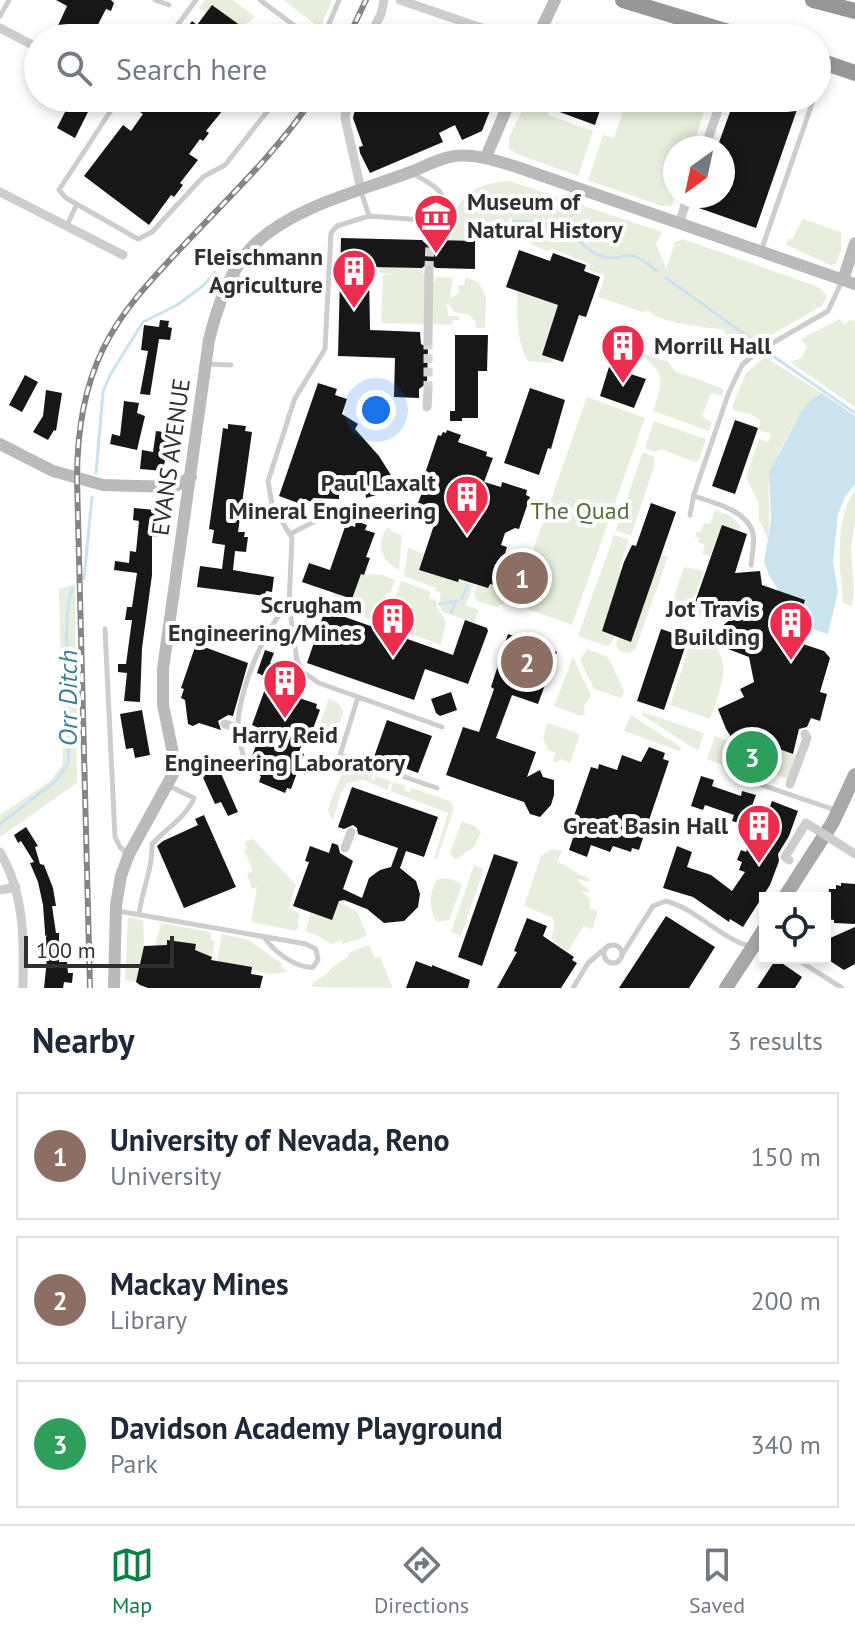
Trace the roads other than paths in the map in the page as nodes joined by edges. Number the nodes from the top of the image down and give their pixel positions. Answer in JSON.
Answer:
{"nodes":[{"id":1,"x":9,"y":0,"type":"edge"},
{"id":2,"x":155,"y":0,"type":"edge"},
{"id":3,"x":196,"y":0,"type":"edge"},
{"id":4,"x":260,"y":0,"type":"edge"},
{"id":5,"x":339,"y":0,"type":"edge"},
{"id":6,"x":384,"y":0,"type":"edge"},
{"id":7,"x":400,"y":0,"type":"edge"},
{"id":8,"x":623,"y":0,"type":"edge"},
{"id":9,"x":813,"y":0,"type":"edge"},
{"id":10,"x":169,"y":5,"type":"dead end"},
{"id":11,"x":553,"y":5,"type":"edge"},
{"id":12,"x":855,"y":11,"type":"edge"},
{"id":13,"x":0,"y":16,"type":"edge"},
{"id":14,"x":178,"y":24,"type":"edge"},
{"id":15,"x":292,"y":24,"type":"edge"},
{"id":16,"x":329,"y":24,"type":"edge"},
{"id":17,"x":376,"y":24,"type":"edge"},
{"id":18,"x":470,"y":24,"type":"edge"},
{"id":19,"x":544,"y":24,"type":"edge"},
{"id":20,"x":702,"y":24,"type":"edge"},
{"id":21,"x":0,"y":28,"type":"edge"},
{"id":22,"x":24,"y":41,"type":"edge"},
{"id":23,"x":831,"y":65,"type":"edge"},
{"id":24,"x":855,"y":73,"type":"edge"},
{"id":25,"x":110,"y":112,"type":"edge"},
{"id":26,"x":267,"y":112,"type":"edge"},
{"id":27,"x":346,"y":112,"type":"edge"},
{"id":28,"x":505,"y":112,"type":"edge"},
{"id":29,"x":717,"y":112,"type":"edge"},
{"id":30,"x":809,"y":112,"type":"edge"},
{"id":31,"x":709,"y":136,"type":"edge"},
{"id":32,"x":486,"y":157,"type":"junction"},
{"id":33,"x":410,"y":172,"type":"junction"},
{"id":34,"x":361,"y":190,"type":"junction"},
{"id":35,"x":0,"y":192,"type":"edge"},
{"id":36,"x":77,"y":204,"type":"junction"},
{"id":37,"x":684,"y":208,"type":"edge"},
{"id":38,"x":369,"y":216,"type":"junction"},
{"id":39,"x":679,"y":224,"type":"junction"},
{"id":40,"x":66,"y":226,"type":"junction"},
{"id":41,"x":855,"y":243,"type":"edge"},
{"id":42,"x":761,"y":252,"type":"junction"},
{"id":43,"x":123,"y":255,"type":"dead end"},
{"id":44,"x":429,"y":270,"type":"tunnel mouth"},
{"id":45,"x":233,"y":275,"type":"junction"},
{"id":46,"x":849,"y":282,"type":"edge"},
{"id":47,"x":252,"y":287,"type":"dead end"},
{"id":48,"x":428,"y":341,"type":"tunnel mouth"},
{"id":49,"x":206,"y":364,"type":"junction"},
{"id":50,"x":231,"y":365,"type":"dead end"},
{"id":51,"x":428,"y":390,"type":"tunnel mouth"},
{"id":52,"x":427,"y":407,"type":"dead end"},
{"id":53,"x":0,"y":444,"type":"edge"},
{"id":54,"x":191,"y":477,"type":"junction"},
{"id":55,"x":694,"y":496,"type":"junction"},
{"id":56,"x":690,"y":515,"type":"dead end"},
{"id":57,"x":325,"y":516,"type":"dead end"},
{"id":58,"x":290,"y":534,"type":"junction"},
{"id":59,"x":751,"y":565,"type":"dead end"},
{"id":60,"x":289,"y":604,"type":"junction"},
{"id":61,"x":105,"y":629,"type":"dead end"},
{"id":62,"x":806,"y":629,"type":"dead end"},
{"id":63,"x":793,"y":634,"type":"dead end"},
{"id":64,"x":358,"y":697,"type":"junction"},
{"id":65,"x":225,"y":724,"type":"dead end"},
{"id":66,"x":442,"y":727,"type":"dead end"},
{"id":67,"x":805,"y":734,"type":"dead end"},
{"id":68,"x":260,"y":736,"type":"dead end"},
{"id":69,"x":245,"y":763,"type":"dead end"},
{"id":70,"x":855,"y":775,"type":"edge"},
{"id":71,"x":753,"y":782,"type":"dead end"},
{"id":72,"x":790,"y":784,"type":"dead end"},
{"id":73,"x":168,"y":786,"type":"junction"},
{"id":74,"x":437,"y":788,"type":"dead end"},
{"id":75,"x":839,"y":812,"type":"junction"},
{"id":76,"x":351,"y":832,"type":"dead end"},
{"id":77,"x":345,"y":848,"type":"dead end"},
{"id":78,"x":0,"y":852,"type":"edge"},
{"id":79,"x":129,"y":854,"type":"junction"},
{"id":80,"x":855,"y":854,"type":"edge"},
{"id":81,"x":789,"y":860,"type":"dead end"},
{"id":82,"x":16,"y":887,"type":"junction"},
{"id":83,"x":0,"y":890,"type":"edge"},
{"id":84,"x":788,"y":892,"type":"edge"},
{"id":85,"x":116,"y":911,"type":"junction"},
{"id":86,"x":139,"y":914,"type":"junction"},
{"id":87,"x":264,"y":937,"type":"junction"},
{"id":88,"x":630,"y":939,"type":"junction"},
{"id":89,"x":611,"y":946,"type":"junction"},
{"id":90,"x":759,"y":946,"type":"edge"},
{"id":91,"x":622,"y":955,"type":"junction"},
{"id":92,"x":804,"y":964,"type":"edge"},
{"id":93,"x":23,"y":988,"type":"edge"},
{"id":94,"x":114,"y":988,"type":"edge"},
{"id":95,"x":573,"y":988,"type":"edge"},
{"id":96,"x":726,"y":988,"type":"edge"},
{"id":97,"x":842,"y":988,"type":"edge"}],
"edges":[{"from":1,"to":13,"type":"lane"},
{"from":2,"to":10,"type":"lane"},
{"from":3,"to":14,"type":"lane"},
{"from":4,"to":15,"type":"lane"},
{"from":5,"to":16,"type":"lane"},
{"from":6,"to":17,"type":"street"},
{"from":7,"to":18,"type":"street"},
{"from":8,"to":20,"type":"highway"},
{"from":9,"to":12,"type":"highway"},
{"from":11,"to":19,"type":"street"},
{"from":21,"to":22,"type":"street"},
{"from":23,"to":24,"type":"highway"},
{"from":25,"to":36,"type":"lane"},
{"from":26,"to":36,"type":"lane"},
{"from":27,"to":34,"type":"street"},
{"from":28,"to":32,"type":"street"},
{"from":29,"to":31,"type":"street"},
{"from":30,"to":42,"type":"lane"},
{"from":32,"to":33,"type":"street","name":"EVANS AVENUE"},
{"from":32,"to":39,"type":"street"},
{"from":33,"to":34,"type":"street","name":"EVANS AVENUE"},
{"from":33,"to":38,"type":"lane"},
{"from":34,"to":38,"type":"lane"},
{"from":34,"to":45,"type":"street","name":"EVANS AVENUE"},
{"from":35,"to":40,"type":"street"},
{"from":36,"to":40,"type":"lane"},
{"from":37,"to":39,"type":"street"},
{"from":38,"to":58,"type":"lane"},
{"from":39,"to":42,"type":"street"},
{"from":40,"to":43,"type":"street"},
{"from":41,"to":46,"type":"street"},
{"from":42,"to":46,"type":"street"},
{"from":44,"to":48,"type":"street"},
{"from":45,"to":47,"type":"lane"},
{"from":45,"to":49,"type":"street","name":"EVANS AVENUE"},
{"from":46,"to":55,"type":"lane"},
{"from":49,"to":50,"type":"lane"},
{"from":49,"to":54,"type":"street","name":"EVANS AVENUE"},
{"from":51,"to":52,"type":"street"},
{"from":53,"to":54,"type":"street"},
{"from":54,"to":73,"type":"street","name":"EVANS AVENUE"},
{"from":55,"to":56,"type":"lane"},
{"from":55,"to":59,"type":"lane"},
{"from":57,"to":58,"type":"lane"},
{"from":58,"to":60,"type":"lane"},
{"from":60,"to":64,"type":"lane"},
{"from":60,"to":69,"type":"lane"},
{"from":61,"to":79,"type":"lane"},
{"from":62,"to":63,"type":"street"},
{"from":64,"to":66,"type":"lane"},
{"from":64,"to":74,"type":"lane"},
{"from":65,"to":68,"type":"street","bridge":true},
{"from":67,"to":72,"type":"street"},
{"from":70,"to":75,"type":"main road"},
{"from":71,"to":75,"type":"lane"},
{"from":73,"to":79,"type":"street","name":"EVANS AVENUE"},
{"from":73,"to":86,"type":"lane"},
{"from":75,"to":84,"type":"main road"},
{"from":76,"to":77,"type":"street"},
{"from":78,"to":82,"type":"street"},
{"from":79,"to":85,"type":"street","name":"EVANS AVENUE"},
{"from":80,"to":81,"type":"street","bridge":true},
{"from":82,"to":83,"type":"street"},
{"from":82,"to":93,"type":"street"},
{"from":85,"to":86,"type":"lane"},
{"from":85,"to":94,"type":"street","name":"EVANS AVENUE"},
{"from":86,"to":87,"type":"lane"},
{"from":87,"to":87,"type":"lane"},
{"from":88,"to":89,"type":"lane"},
{"from":88,"to":90,"type":"lane"},
{"from":88,"to":91,"type":"lane"},
{"from":89,"to":91,"type":"lane"},
{"from":89,"to":91,"type":"lane"},
{"from":89,"to":95,"type":"lane"},
{"from":90,"to":96,"type":"main road"},
{"from":92,"to":97,"type":"lane"}]}
